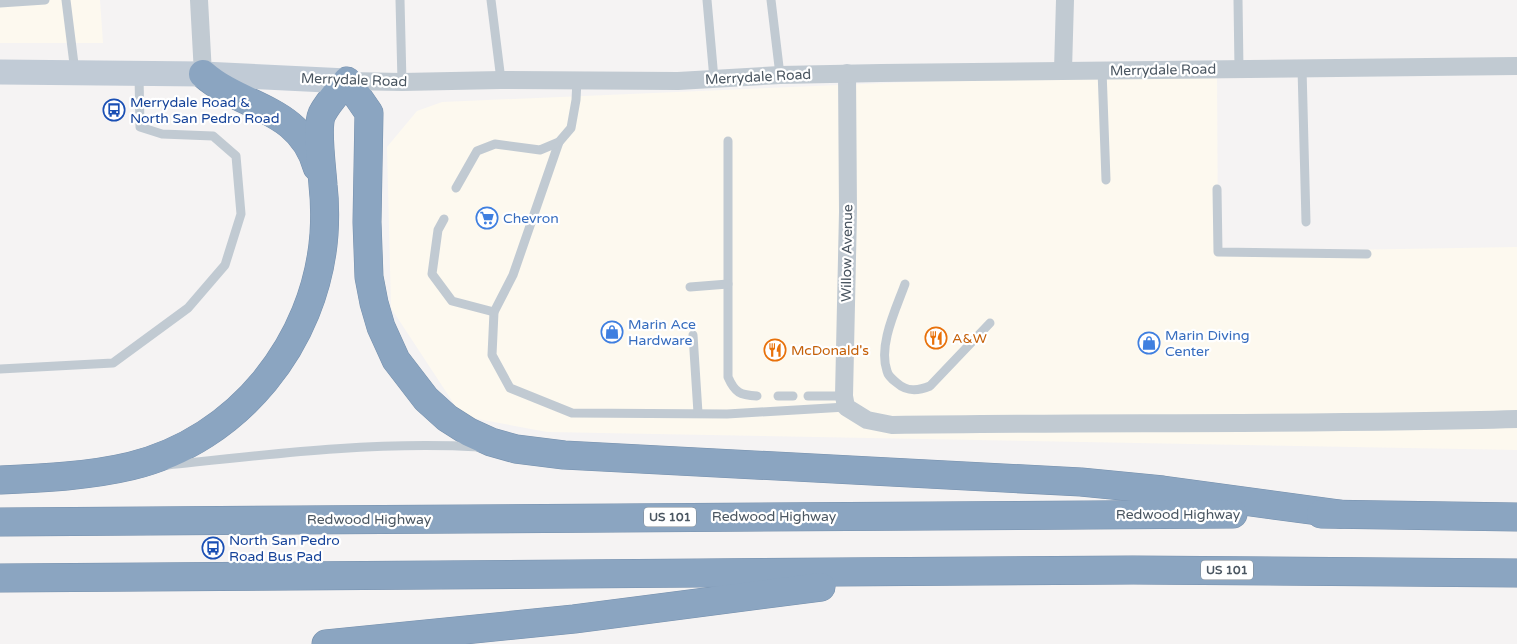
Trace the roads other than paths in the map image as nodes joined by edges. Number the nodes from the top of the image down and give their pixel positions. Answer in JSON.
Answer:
{"nodes":[{"id":1,"x":45,"y":0,"type":"edge"},
{"id":2,"x":66,"y":0,"type":"edge"},
{"id":3,"x":200,"y":0,"type":"edge"},
{"id":4,"x":400,"y":0,"type":"edge"},
{"id":5,"x":490,"y":0,"type":"edge"},
{"id":6,"x":707,"y":0,"type":"edge"},
{"id":7,"x":771,"y":0,"type":"edge"},
{"id":8,"x":1064,"y":0,"type":"edge"},
{"id":9,"x":1238,"y":0,"type":"edge"},
{"id":10,"x":0,"y":3,"type":"edge"},
{"id":11,"x":1517,"y":66,"type":"edge"},
{"id":12,"x":1302,"y":68,"type":"junction"},
{"id":13,"x":1239,"y":69,"type":"junction"},
{"id":14,"x":1063,"y":70,"type":"junction"},
{"id":15,"x":1102,"y":70,"type":"junction"},
{"id":16,"x":0,"y":72,"type":"edge"},
{"id":17,"x":75,"y":72,"type":"junction"},
{"id":18,"x":139,"y":72,"type":"junction"},
{"id":19,"x":203,"y":74,"type":"junction"},
{"id":20,"x":847,"y":74,"type":"junction"},
{"id":21,"x":780,"y":76,"type":"junction"},
{"id":22,"x":714,"y":79,"type":"junction"},
{"id":23,"x":347,"y":80,"type":"junction"},
{"id":24,"x":501,"y":80,"type":"junction"},
{"id":25,"x":577,"y":80,"type":"junction"},
{"id":26,"x":402,"y":82,"type":"junction"},
{"id":27,"x":728,"y":141,"type":"dead end"},
{"id":28,"x":559,"y":142,"type":"junction"},
{"id":29,"x":1106,"y":180,"type":"dead end"},
{"id":30,"x":456,"y":188,"type":"dead end"},
{"id":31,"x":1217,"y":189,"type":"dead end"},
{"id":32,"x":325,"y":210,"type":"junction"},
{"id":33,"x":444,"y":219,"type":"dead end"},
{"id":34,"x":1306,"y":222,"type":"dead end"},
{"id":35,"x":1367,"y":254,"type":"dead end"},
{"id":36,"x":728,"y":284,"type":"junction"},
{"id":37,"x":905,"y":284,"type":"dead end"},
{"id":38,"x":690,"y":287,"type":"dead end"},
{"id":39,"x":494,"y":312,"type":"junction"},
{"id":40,"x":990,"y":324,"type":"dead end"},
{"id":41,"x":693,"y":335,"type":"dead end"},
{"id":42,"x":0,"y":369,"type":"edge"},
{"id":43,"x":757,"y":396,"type":"dead end"},
{"id":44,"x":778,"y":396,"type":"dead end"},
{"id":45,"x":793,"y":396,"type":"dead end"},
{"id":46,"x":808,"y":396,"type":"dead end"},
{"id":47,"x":845,"y":402,"type":"junction"},
{"id":48,"x":698,"y":413,"type":"junction"},
{"id":49,"x":1517,"y":419,"type":"edge"},
{"id":50,"x":540,"y":453,"type":"junction"},
{"id":51,"x":82,"y":474,"type":"junction"},
{"id":52,"x":0,"y":480,"type":"edge"},
{"id":53,"x":1340,"y":514,"type":"junction"},
{"id":54,"x":1517,"y":517,"type":"edge"},
{"id":55,"x":0,"y":522,"type":"edge"},
{"id":56,"x":943,"y":571,"type":"junction"},
{"id":57,"x":1517,"y":573,"type":"edge"},
{"id":58,"x":0,"y":578,"type":"edge"},
{"id":59,"x":326,"y":644,"type":"edge"}],
"edges":[{"from":1,"to":10,"type":"lane"},
{"from":2,"to":17,"type":"lane"},
{"from":3,"to":19,"type":"street"},
{"from":4,"to":26,"type":"lane"},
{"from":5,"to":24,"type":"lane"},
{"from":6,"to":22,"type":"lane"},
{"from":7,"to":21,"type":"lane"},
{"from":8,"to":14,"type":"street"},
{"from":9,"to":13,"type":"lane"},
{"from":11,"to":12,"type":"street","name":"Merrydale Road"},
{"from":12,"to":13,"type":"street","name":"Merrydale Road"},
{"from":12,"to":34,"type":"lane"},
{"from":13,"to":15,"type":"street","name":"Merrydale Road"},
{"from":14,"to":15,"type":"street","name":"Merrydale Road"},
{"from":14,"to":20,"type":"street","name":"Merrydale Road"},
{"from":15,"to":29,"type":"lane"},
{"from":16,"to":17,"type":"main road","name":"Merrydale Road"},
{"from":17,"to":18,"type":"main road","name":"Merrydale Road"},
{"from":18,"to":19,"type":"main road","name":"Merrydale Road"},
{"from":18,"to":42,"type":"lane"},
{"from":19,"to":23,"type":"main road","name":"Merrydale Road"},
{"from":19,"to":32,"type":"highway"},
{"from":20,"to":21,"type":"street","name":"Merrydale Road"},
{"from":20,"to":47,"type":"street","name":"Willow Avenue"},
{"from":21,"to":22,"type":"street","name":"Merrydale Road"},
{"from":22,"to":25,"type":"street","name":"Merrydale Road"},
{"from":23,"to":26,"type":"street","name":"Merrydale Road"},
{"from":23,"to":32,"type":"highway"},
{"from":23,"to":50,"type":"highway"},
{"from":24,"to":25,"type":"street","name":"Merrydale Road"},
{"from":24,"to":26,"type":"street","name":"Merrydale Road"},
{"from":25,"to":28,"type":"lane"},
{"from":27,"to":36,"type":"lane"},
{"from":28,"to":30,"type":"lane"},
{"from":28,"to":39,"type":"lane"},
{"from":31,"to":35,"type":"lane"},
{"from":32,"to":51,"type":"highway"},
{"from":33,"to":39,"type":"lane"},
{"from":36,"to":38,"type":"lane"},
{"from":36,"to":43,"type":"lane"},
{"from":37,"to":40,"type":"lane"},
{"from":39,"to":48,"type":"lane"},
{"from":41,"to":48,"type":"lane"},
{"from":44,"to":45,"type":"lane"},
{"from":46,"to":47,"type":"lane"},
{"from":47,"to":48,"type":"lane"},
{"from":47,"to":49,"type":"street"},
{"from":50,"to":51,"type":"lane"},
{"from":50,"to":53,"type":"highway"},
{"from":51,"to":52,"type":"highway"},
{"from":53,"to":54,"type":"highway","name":"Redwood Highway","number":"US 101"},
{"from":53,"to":55,"type":"highway","name":"Redwood Highway","number":"US 101"},
{"from":56,"to":57,"type":"highway","number":"US 101"},
{"from":56,"to":58,"type":"highway","number":"US 101"},
{"from":56,"to":59,"type":"highway"}]}
